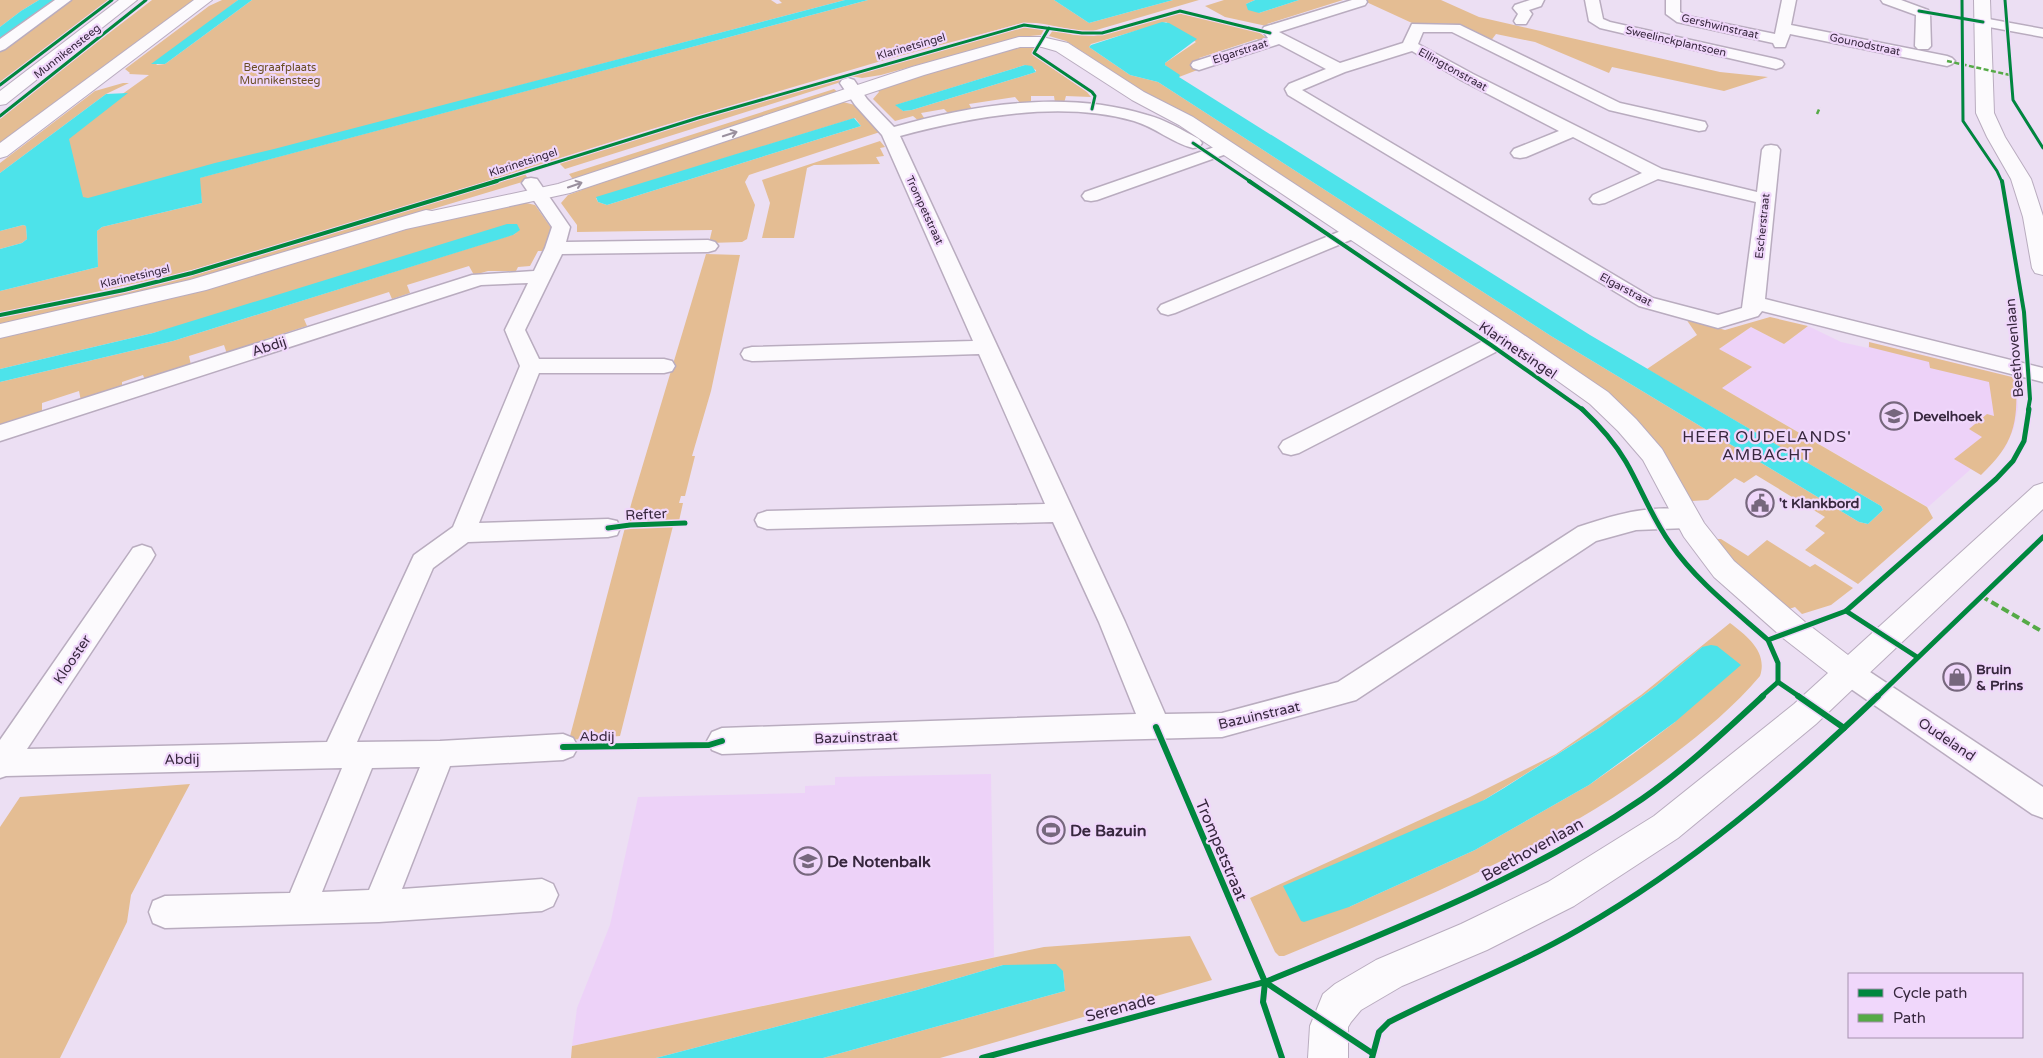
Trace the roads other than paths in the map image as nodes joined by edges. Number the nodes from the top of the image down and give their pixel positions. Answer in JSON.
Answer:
{"nodes":[{"id":1,"x":64,"y":0,"type":"edge"},
{"id":2,"x":130,"y":0,"type":"edge"},
{"id":3,"x":204,"y":0,"type":"edge"},
{"id":4,"x":1537,"y":0,"type":"edge"},
{"id":5,"x":1592,"y":0,"type":"edge"},
{"id":6,"x":1673,"y":0,"type":"edge"},
{"id":7,"x":1789,"y":0,"type":"edge"},
{"id":8,"x":1888,"y":0,"type":"edge"},
{"id":9,"x":1982,"y":0,"type":"edge"},
{"id":10,"x":1360,"y":2,"type":"dead end"},
{"id":11,"x":1521,"y":21,"type":"dead end"},
{"id":12,"x":1983,"y":22,"type":"junction"},
{"id":13,"x":2043,"y":33,"type":"edge"},
{"id":14,"x":1782,"y":34,"type":"junction"},
{"id":15,"x":1282,"y":38,"type":"junction"},
{"id":16,"x":0,"y":46,"type":"edge"},
{"id":17,"x":1410,"y":46,"type":"junction"},
{"id":18,"x":1923,"y":46,"type":"dead end"},
{"id":19,"x":1947,"y":61,"type":"dead end"},
{"id":20,"x":1776,"y":64,"type":"junction"},
{"id":21,"x":1199,"y":65,"type":"dead end"},
{"id":22,"x":1339,"y":69,"type":"junction"},
{"id":23,"x":1772,"y":79,"type":"dead end"},
{"id":24,"x":852,"y":88,"type":"junction"},
{"id":25,"x":0,"y":100,"type":"edge"},
{"id":26,"x":1607,"y":126,"type":"junction"},
{"id":27,"x":1699,"y":126,"type":"dead end"},
{"id":28,"x":1573,"y":131,"type":"junction"},
{"id":29,"x":890,"y":133,"type":"junction"},
{"id":30,"x":1193,"y":143,"type":"dead end"},
{"id":31,"x":1226,"y":148,"type":"junction"},
{"id":32,"x":1771,"y":150,"type":"dead end"},
{"id":33,"x":0,"y":152,"type":"edge"},
{"id":34,"x":1520,"y":153,"type":"dead end"},
{"id":35,"x":1656,"y":173,"type":"junction"},
{"id":36,"x":535,"y":189,"type":"junction"},
{"id":37,"x":1092,"y":196,"type":"dead end"},
{"id":38,"x":1599,"y":199,"type":"dead end"},
{"id":39,"x":1765,"y":199,"type":"junction"},
{"id":40,"x":1353,"y":232,"type":"junction"},
{"id":41,"x":708,"y":246,"type":"dead end"},
{"id":42,"x":554,"y":248,"type":"junction"},
{"id":43,"x":2043,"y":268,"type":"edge"},
{"id":44,"x":541,"y":277,"type":"junction"},
{"id":45,"x":1754,"y":303,"type":"junction"},
{"id":46,"x":1168,"y":309,"type":"dead end"},
{"id":47,"x":0,"y":331,"type":"edge"},
{"id":48,"x":1510,"y":336,"type":"junction"},
{"id":49,"x":986,"y":347,"type":"junction"},
{"id":50,"x":752,"y":354,"type":"dead end"},
{"id":51,"x":531,"y":366,"type":"junction"},
{"id":52,"x":664,"y":366,"type":"dead end"},
{"id":53,"x":2043,"y":375,"type":"edge"},
{"id":54,"x":0,"y":433,"type":"edge"},
{"id":55,"x":1291,"y":447,"type":"dead end"},
{"id":56,"x":2043,"y":493,"type":"edge"},
{"id":57,"x":1061,"y":513,"type":"junction"},
{"id":58,"x":1687,"y":518,"type":"junction"},
{"id":59,"x":767,"y":520,"type":"dead end"},
{"id":60,"x":608,"y":528,"type":"dead end"},
{"id":61,"x":463,"y":533,"type":"junction"},
{"id":62,"x":142,"y":555,"type":"dead end"},
{"id":63,"x":1851,"y":674,"type":"junction"},
{"id":64,"x":1156,"y":728,"type":"junction"},
{"id":65,"x":722,"y":742,"type":"dead end"},
{"id":66,"x":563,"y":747,"type":"dead end"},
{"id":67,"x":349,"y":754,"type":"junction"},
{"id":68,"x":440,"y":754,"type":"junction"},
{"id":69,"x":0,"y":764,"type":"edge"},
{"id":70,"x":2043,"y":804,"type":"edge"},
{"id":71,"x":542,"y":895,"type":"dead end"},
{"id":72,"x":380,"y":906,"type":"junction"},
{"id":73,"x":299,"y":908,"type":"junction"},
{"id":74,"x":165,"y":912,"type":"dead end"},
{"id":75,"x":1328,"y":1058,"type":"edge"}],
"edges":[{"from":1,"to":16,"type":"street"},
{"from":2,"to":25,"type":"street","name":"Munnikensteeg"},
{"from":3,"to":33,"type":"street"},
{"from":4,"to":11,"type":"street"},
{"from":5,"to":20,"type":"street","name":"Sweelinckplantsoen"},
{"from":6,"to":14,"type":"street","name":"Gershwinstraat"},
{"from":7,"to":14,"type":"street"},
{"from":8,"to":18,"type":"street"},
{"from":9,"to":12,"type":"street"},
{"from":10,"to":15,"type":"street","name":"Elgarstraat"},
{"from":12,"to":13,"type":"street"},
{"from":12,"to":43,"type":"street"},
{"from":14,"to":19,"type":"street","name":"Gounodstraat"},
{"from":14,"to":20,"type":"street"},
{"from":15,"to":21,"type":"street","name":"Elgarstraat"},
{"from":15,"to":22,"type":"street","name":"Elgarstraat"},
{"from":17,"to":22,"type":"street","name":"Elgarstraat"},
{"from":17,"to":26,"type":"street","name":"Ellingtonstraat"},
{"from":17,"to":28,"type":"street","name":"Ellingtonstraat"},
{"from":20,"to":23,"type":"street"},
{"from":22,"to":45,"type":"street","name":"Elgarstraat"},
{"from":24,"to":29,"type":"street","name":"Trompetstraat"},
{"from":24,"to":31,"type":"street","name":"Klarinetsingel"},
{"from":24,"to":36,"type":"street","name":"Klarinetsingel"},
{"from":26,"to":27,"type":"street","name":"Ellingtonstraat"},
{"from":26,"to":28,"type":"street","name":"Ellingtonstraat"},
{"from":26,"to":35,"type":"street","name":"Ellingtonstraat"},
{"from":28,"to":34,"type":"street"},
{"from":29,"to":30,"type":"street"},
{"from":29,"to":49,"type":"street","name":"Trompetstraat"},
{"from":31,"to":37,"type":"street"},
{"from":31,"to":40,"type":"street","name":"Klarinetsingel"},
{"from":32,"to":39,"type":"street","name":"Escherstraat"},
{"from":35,"to":38,"type":"street"},
{"from":35,"to":39,"type":"street","name":"Ellingtonstraat"},
{"from":36,"to":42,"type":"street"},
{"from":36,"to":47,"type":"street","name":"Klarinetsingel"},
{"from":39,"to":45,"type":"street","name":"Escherstraat"},
{"from":40,"to":46,"type":"street"},
{"from":40,"to":48,"type":"street","name":"Klarinetsingel"},
{"from":41,"to":42,"type":"street"},
{"from":42,"to":44,"type":"street"},
{"from":44,"to":51,"type":"street"},
{"from":44,"to":54,"type":"street","name":"Abdij"},
{"from":45,"to":53,"type":"street"},
{"from":48,"to":55,"type":"street","name":"Klarinetsingel"},
{"from":48,"to":58,"type":"street","name":"Klarinetsingel"},
{"from":49,"to":50,"type":"street"},
{"from":49,"to":57,"type":"street","name":"Trompetstraat"},
{"from":51,"to":52,"type":"street"},
{"from":51,"to":61,"type":"street"},
{"from":56,"to":63,"type":"street"},
{"from":57,"to":59,"type":"street"},
{"from":57,"to":64,"type":"street","name":"Trompetstraat"},
{"from":58,"to":63,"type":"street","name":"Klarinetsingel"},
{"from":58,"to":64,"type":"street","name":"Bazuinstraat"},
{"from":60,"to":61,"type":"street","name":"Refter"},
{"from":61,"to":67,"type":"street"},
{"from":62,"to":69,"type":"street","name":"Klooster"},
{"from":63,"to":70,"type":"street","name":"Oudeland"},
{"from":63,"to":75,"type":"street"},
{"from":64,"to":65,"type":"street","name":"Bazuinstraat"},
{"from":66,"to":68,"type":"street","name":"Abdij"},
{"from":67,"to":68,"type":"street","name":"Abdij"},
{"from":67,"to":69,"type":"street","name":"Abdij"},
{"from":67,"to":73,"type":"street"},
{"from":68,"to":72,"type":"street"},
{"from":71,"to":72,"type":"street"},
{"from":72,"to":73,"type":"street"},
{"from":73,"to":74,"type":"street"}]}
